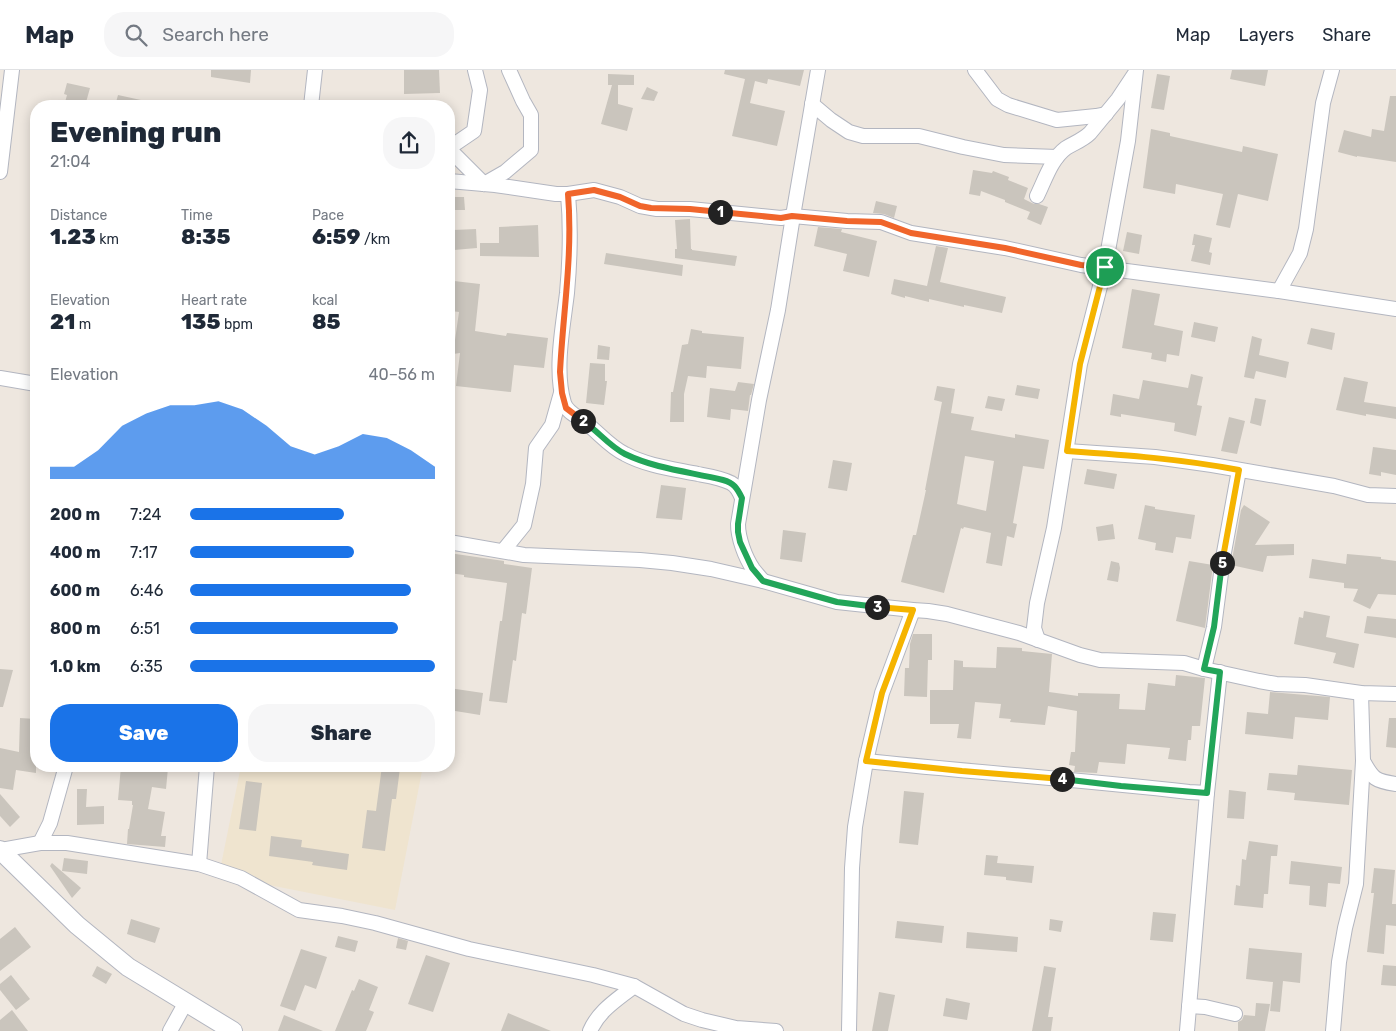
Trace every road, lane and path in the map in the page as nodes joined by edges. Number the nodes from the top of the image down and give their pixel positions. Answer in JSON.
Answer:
{"nodes":[{"id":1,"x":315,"y":70,"type":"edge"},
{"id":2,"x":475,"y":70,"type":"edge"},
{"id":3,"x":509,"y":70,"type":"edge"},
{"id":4,"x":818,"y":70,"type":"edge"},
{"id":5,"x":975,"y":70,"type":"edge"},
{"id":6,"x":1136,"y":70,"type":"edge"},
{"id":7,"x":1332,"y":70,"type":"edge"},
{"id":8,"x":8,"y":72,"type":"edge"},
{"id":9,"x":312,"y":100,"type":"edge"},
{"id":10,"x":812,"y":104,"type":"junction"},
{"id":11,"x":1106,"y":114,"type":"junction"},
{"id":12,"x":455,"y":144,"type":"edge"},
{"id":13,"x":455,"y":154,"type":"edge"},
{"id":14,"x":1057,"y":157,"type":"junction"},
{"id":15,"x":0,"y":172,"type":"edge"},
{"id":16,"x":455,"y":182,"type":"edge"},
{"id":17,"x":484,"y":184,"type":"junction"},
{"id":18,"x":568,"y":194,"type":"junction"},
{"id":19,"x":1037,"y":196,"type":"dead end"},
{"id":20,"x":792,"y":216,"type":"junction"},
{"id":21,"x":1105,"y":267,"type":"junction"},
{"id":22,"x":1279,"y":290,"type":"junction"},
{"id":23,"x":1396,"y":309,"type":"edge"},
{"id":24,"x":0,"y":378,"type":"edge"},
{"id":25,"x":30,"y":383,"type":"edge"},
{"id":26,"x":562,"y":393,"type":"junction"},
{"id":27,"x":1067,"y":451,"type":"junction"},
{"id":28,"x":1239,"y":470,"type":"junction"},
{"id":29,"x":1396,"y":496,"type":"edge"},
{"id":30,"x":742,"y":498,"type":"junction"},
{"id":31,"x":455,"y":543,"type":"edge"},
{"id":32,"x":503,"y":551,"type":"junction"},
{"id":33,"x":763,"y":581,"type":"junction"},
{"id":34,"x":913,"y":610,"type":"junction"},
{"id":35,"x":1038,"y":640,"type":"junction"},
{"id":36,"x":1204,"y":669,"type":"junction"},
{"id":37,"x":1220,"y":672,"type":"junction"},
{"id":38,"x":1361,"y":693,"type":"junction"},
{"id":39,"x":1396,"y":694,"type":"edge"},
{"id":40,"x":866,"y":761,"type":"junction"},
{"id":41,"x":1363,"y":761,"type":"junction"},
{"id":42,"x":64,"y":772,"type":"edge"},
{"id":43,"x":207,"y":772,"type":"edge"},
{"id":44,"x":1396,"y":784,"type":"edge"},
{"id":45,"x":1207,"y":793,"type":"junction"},
{"id":46,"x":40,"y":843,"type":"junction"},
{"id":47,"x":0,"y":850,"type":"edge"},
{"id":48,"x":199,"y":864,"type":"junction"},
{"id":49,"x":634,"y":986,"type":"junction"},
{"id":50,"x":186,"y":1002,"type":"junction"},
{"id":51,"x":1189,"y":1006,"type":"junction"},
{"id":52,"x":1235,"y":1014,"type":"dead end"},
{"id":53,"x":170,"y":1031,"type":"edge"},
{"id":54,"x":234,"y":1031,"type":"edge"},
{"id":55,"x":590,"y":1031,"type":"edge"},
{"id":56,"x":776,"y":1031,"type":"edge"},
{"id":57,"x":849,"y":1031,"type":"edge"},
{"id":58,"x":1187,"y":1031,"type":"edge"},
{"id":59,"x":1333,"y":1031,"type":"edge"}],
"edges":[{"from":1,"to":9,"type":"street"},
{"from":2,"to":12,"type":"street"},
{"from":3,"to":17,"type":"street"},
{"from":4,"to":10,"type":"street"},
{"from":5,"to":11,"type":"street"},
{"from":6,"to":11,"type":"street"},
{"from":6,"to":21,"type":"street"},
{"from":7,"to":22,"type":"street"},
{"from":8,"to":15,"type":"street"},
{"from":10,"to":14,"type":"street"},
{"from":10,"to":20,"type":"street"},
{"from":11,"to":14,"type":"street"},
{"from":13,"to":17,"type":"street"},
{"from":14,"to":19,"type":"street"},
{"from":16,"to":17,"type":"street"},
{"from":17,"to":18,"type":"street"},
{"from":18,"to":20,"type":"street"},
{"from":18,"to":26,"type":"street"},
{"from":20,"to":21,"type":"street"},
{"from":20,"to":30,"type":"street"},
{"from":21,"to":22,"type":"street"},
{"from":21,"to":27,"type":"street"},
{"from":22,"to":23,"type":"street"},
{"from":24,"to":25,"type":"street"},
{"from":26,"to":30,"type":"street"},
{"from":26,"to":32,"type":"street"},
{"from":27,"to":28,"type":"street"},
{"from":27,"to":35,"type":"street"},
{"from":28,"to":29,"type":"street"},
{"from":28,"to":36,"type":"street"},
{"from":30,"to":33,"type":"street"},
{"from":31,"to":32,"type":"street"},
{"from":32,"to":33,"type":"street"},
{"from":33,"to":34,"type":"street"},
{"from":34,"to":35,"type":"street"},
{"from":34,"to":40,"type":"street"},
{"from":35,"to":36,"type":"street"},
{"from":36,"to":37,"type":"street"},
{"from":37,"to":38,"type":"street"},
{"from":37,"to":45,"type":"street"},
{"from":38,"to":39,"type":"street"},
{"from":38,"to":41,"type":"street"},
{"from":40,"to":45,"type":"street"},
{"from":40,"to":57,"type":"street"},
{"from":41,"to":44,"type":"street"},
{"from":41,"to":59,"type":"street"},
{"from":42,"to":46,"type":"street"},
{"from":43,"to":48,"type":"street"},
{"from":45,"to":51,"type":"street"},
{"from":46,"to":47,"type":"street"},
{"from":46,"to":48,"type":"street"},
{"from":47,"to":50,"type":"street"},
{"from":48,"to":49,"type":"street"},
{"from":49,"to":55,"type":"street"},
{"from":49,"to":56,"type":"street"},
{"from":50,"to":53,"type":"street"},
{"from":50,"to":54,"type":"street"},
{"from":51,"to":52,"type":"street"},
{"from":51,"to":58,"type":"street"}]}
